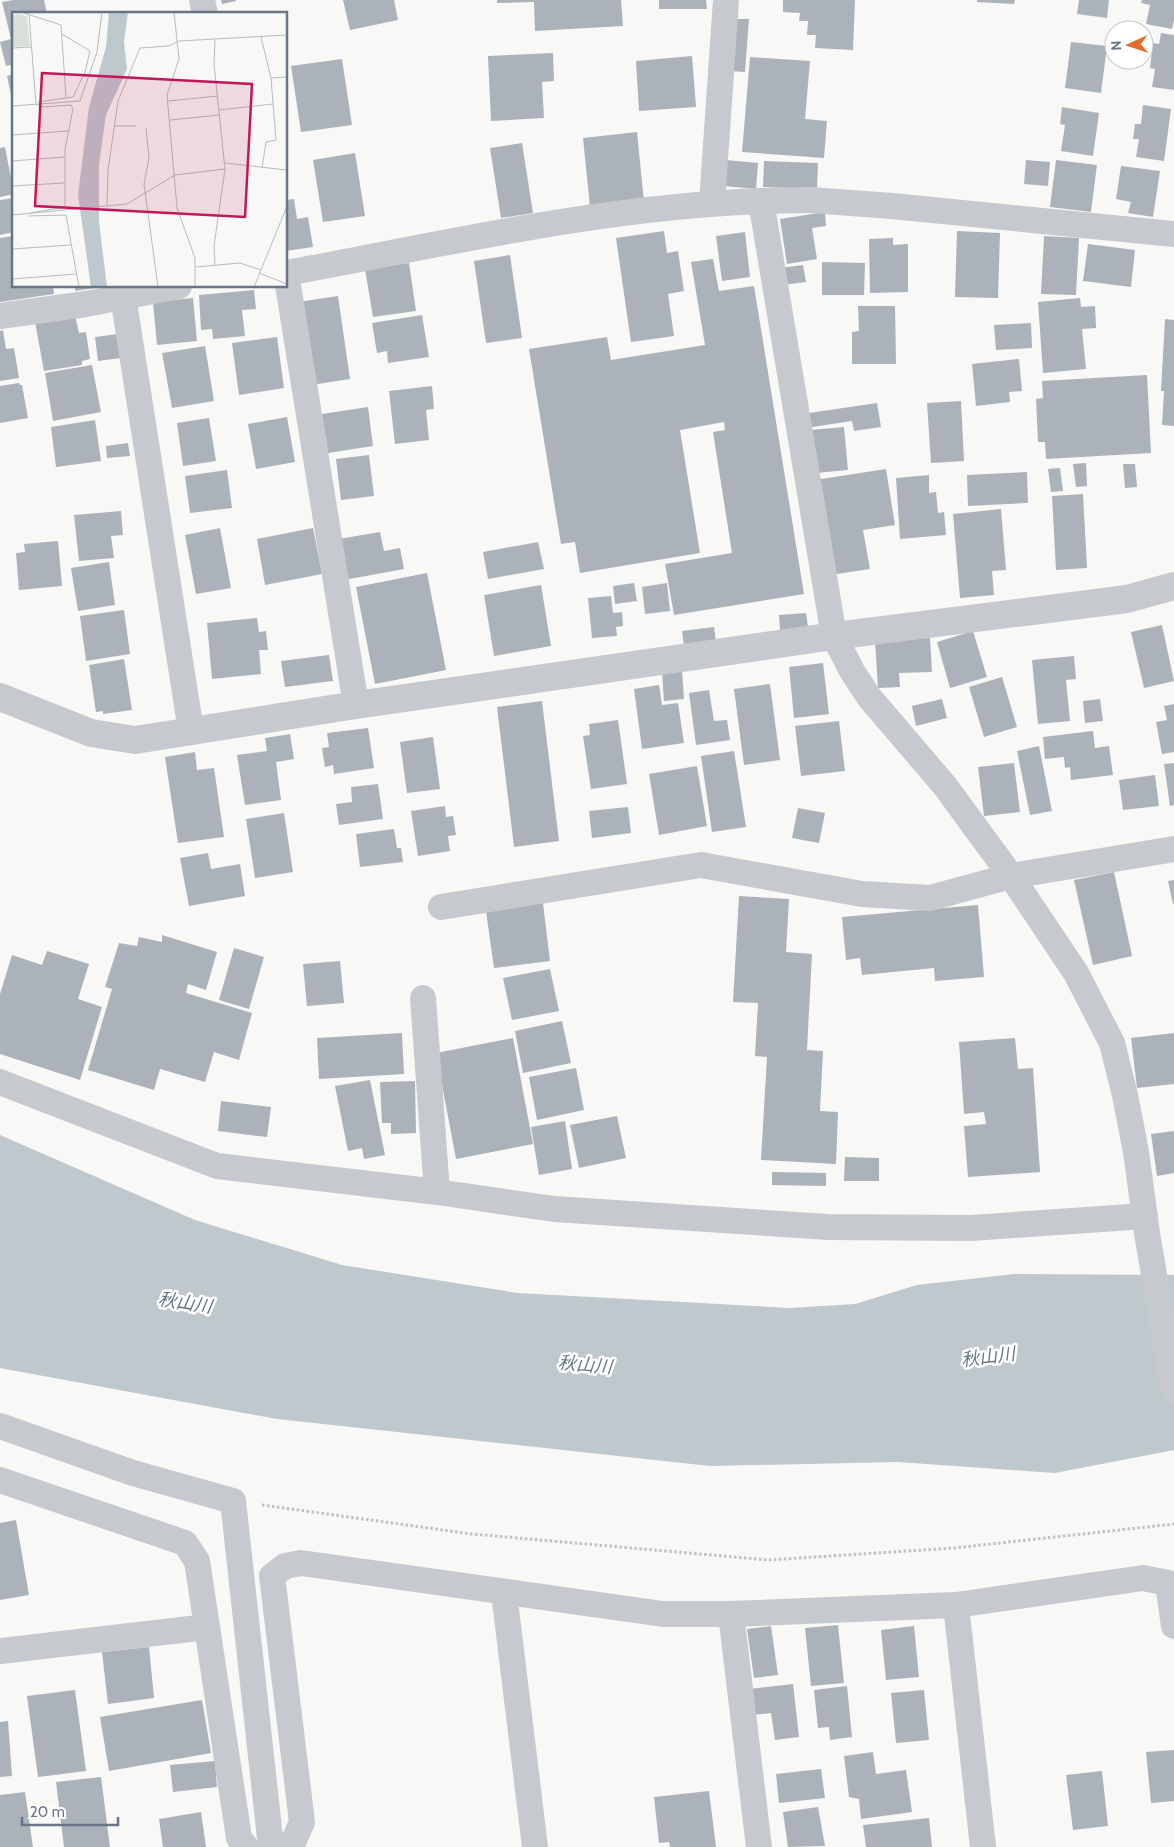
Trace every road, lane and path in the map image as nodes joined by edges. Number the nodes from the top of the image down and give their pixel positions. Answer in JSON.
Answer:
{"nodes":[{"id":1,"x":726,"y":0,"type":"edge"},
{"id":2,"x":761,"y":201,"type":"junction"},
{"id":3,"x":712,"y":203,"type":"junction"},
{"id":4,"x":1174,"y":234,"type":"edge"},
{"id":5,"x":288,"y":273,"type":"edge"},
{"id":6,"x":288,"y":285,"type":"edge"},
{"id":7,"x":168,"y":288,"type":"edge"},
{"id":8,"x":123,"y":296,"type":"junction"},
{"id":9,"x":0,"y":316,"type":"edge"},
{"id":10,"x":1174,"y":586,"type":"edge"},
{"id":11,"x":834,"y":636,"type":"junction"},
{"id":12,"x":0,"y":697,"type":"edge"},
{"id":13,"x":356,"y":705,"type":"junction"},
{"id":14,"x":191,"y":731,"type":"junction"},
{"id":15,"x":1174,"y":849,"type":"edge"},
{"id":16,"x":1011,"y":876,"type":"junction"},
{"id":17,"x":440,"y":907,"type":"dead end"},
{"id":18,"x":423,"y":998,"type":"dead end"},
{"id":19,"x":0,"y":1082,"type":"edge"},
{"id":20,"x":437,"y":1192,"type":"junction"},
{"id":21,"x":1146,"y":1225,"type":"junction"},
{"id":22,"x":1174,"y":1392,"type":"edge"},
{"id":23,"x":0,"y":1426,"type":"edge"},
{"id":24,"x":0,"y":1480,"type":"edge"},
{"id":25,"x":233,"y":1500,"type":"junction"},
{"id":26,"x":1174,"y":1524,"type":"edge"},
{"id":27,"x":504,"y":1593,"type":"junction"},
{"id":28,"x":956,"y":1605,"type":"junction"},
{"id":29,"x":731,"y":1614,"type":"junction"},
{"id":30,"x":1174,"y":1626,"type":"edge"},
{"id":31,"x":207,"y":1628,"type":"junction"},
{"id":32,"x":0,"y":1651,"type":"edge"},
{"id":33,"x":246,"y":1847,"type":"edge"},
{"id":34,"x":271,"y":1847,"type":"edge"},
{"id":35,"x":292,"y":1847,"type":"edge"},
{"id":36,"x":535,"y":1847,"type":"edge"},
{"id":37,"x":759,"y":1847,"type":"edge"},
{"id":38,"x":983,"y":1847,"type":"edge"}],
"edges":[{"from":1,"to":3,"type":"street"},
{"from":2,"to":3,"type":"street"},
{"from":2,"to":4,"type":"street"},
{"from":2,"to":11,"type":"street"},
{"from":3,"to":5,"type":"street"},
{"from":6,"to":13,"type":"street"},
{"from":7,"to":8,"type":"street"},
{"from":8,"to":9,"type":"street"},
{"from":8,"to":14,"type":"street"},
{"from":10,"to":11,"type":"street"},
{"from":11,"to":13,"type":"street"},
{"from":11,"to":16,"type":"street"},
{"from":12,"to":14,"type":"street"},
{"from":13,"to":14,"type":"street"},
{"from":15,"to":16,"type":"street"},
{"from":16,"to":17,"type":"street"},
{"from":16,"to":21,"type":"street"},
{"from":18,"to":20,"type":"street"},
{"from":19,"to":20,"type":"street"},
{"from":20,"to":21,"type":"street"},
{"from":21,"to":22,"type":"street"},
{"from":23,"to":25,"type":"street"},
{"from":24,"to":31,"type":"street"},
{"from":25,"to":26,"type":"path"},
{"from":25,"to":34,"type":"street"},
{"from":27,"to":29,"type":"street"},
{"from":27,"to":35,"type":"street"},
{"from":27,"to":36,"type":"street"},
{"from":28,"to":29,"type":"street"},
{"from":28,"to":30,"type":"street"},
{"from":28,"to":38,"type":"street"},
{"from":29,"to":37,"type":"street"},
{"from":31,"to":32,"type":"street"},
{"from":31,"to":33,"type":"street"}]}
